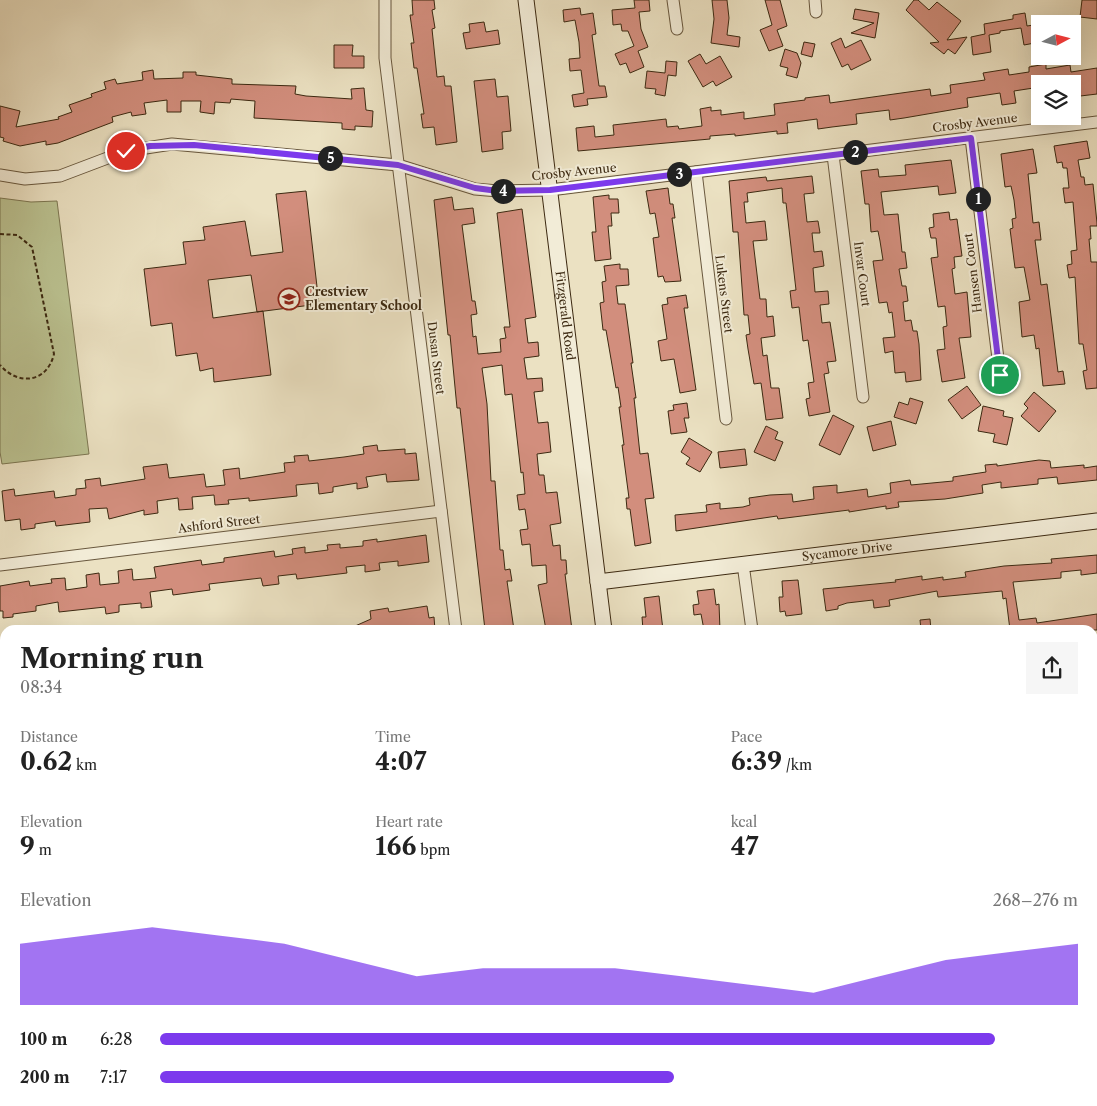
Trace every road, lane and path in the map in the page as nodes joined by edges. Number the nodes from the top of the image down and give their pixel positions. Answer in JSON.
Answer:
{"nodes":[{"id":1,"x":385,"y":0,"type":"edge"},
{"id":2,"x":526,"y":0,"type":"edge"},
{"id":3,"x":673,"y":0,"type":"edge"},
{"id":4,"x":677,"y":29,"type":"dead end"},
{"id":5,"x":1097,"y":122,"type":"edge"},
{"id":6,"x":971,"y":138,"type":"junction"},
{"id":7,"x":833,"y":155,"type":"junction"},
{"id":8,"x":398,"y":165,"type":"junction"},
{"id":9,"x":696,"y":172,"type":"junction"},
{"id":10,"x":0,"y":175,"type":"edge"},
{"id":11,"x":550,"y":190,"type":"junction"},
{"id":12,"x":0,"y":234,"type":"edge"},
{"id":13,"x":0,"y":365,"type":"edge"},
{"id":14,"x":1000,"y":375,"type":"dead end"},
{"id":15,"x":863,"y":397,"type":"dead end"},
{"id":16,"x":726,"y":419,"type":"dead end"},
{"id":17,"x":441,"y":511,"type":"junction"},
{"id":18,"x":1097,"y":521,"type":"edge"},
{"id":19,"x":743,"y":564,"type":"junction"},
{"id":20,"x":0,"y":565,"type":"edge"},
{"id":21,"x":598,"y":582,"type":"junction"},
{"id":22,"x":455,"y":625,"type":"edge"},
{"id":23,"x":603,"y":625,"type":"edge"},
{"id":24,"x":751,"y":625,"type":"edge"}],
"edges":[{"from":1,"to":8,"type":"street","name":"Dusan Street"},
{"from":2,"to":11,"type":"main road","name":"Fitzgerald Road"},
{"from":3,"to":4,"type":"street"},
{"from":5,"to":6,"type":"street","name":"Crosby Avenue"},
{"from":6,"to":7,"type":"street","name":"Crosby Avenue"},
{"from":6,"to":14,"type":"street","name":"Hansen Court"},
{"from":7,"to":9,"type":"street","name":"Crosby Avenue"},
{"from":7,"to":15,"type":"street","name":"Invar Court"},
{"from":8,"to":10,"type":"street","name":"Crosby Avenue"},
{"from":8,"to":11,"type":"street","name":"Crosby Avenue"},
{"from":8,"to":17,"type":"street","name":"Dusan Street"},
{"from":9,"to":11,"type":"street","name":"Crosby Avenue"},
{"from":9,"to":16,"type":"street","name":"Lukens Street"},
{"from":11,"to":21,"type":"main road","name":"Fitzgerald Road"},
{"from":12,"to":13,"type":"path"},
{"from":17,"to":20,"type":"street","name":"Ashford Street"},
{"from":17,"to":22,"type":"street","name":"Dusan Street"},
{"from":18,"to":19,"type":"main road","name":"Sycamore Drive"},
{"from":19,"to":21,"type":"main road","name":"Sycamore Drive"},
{"from":19,"to":24,"type":"street"},
{"from":21,"to":23,"type":"main road","name":"Fitzgerald Road"}]}
